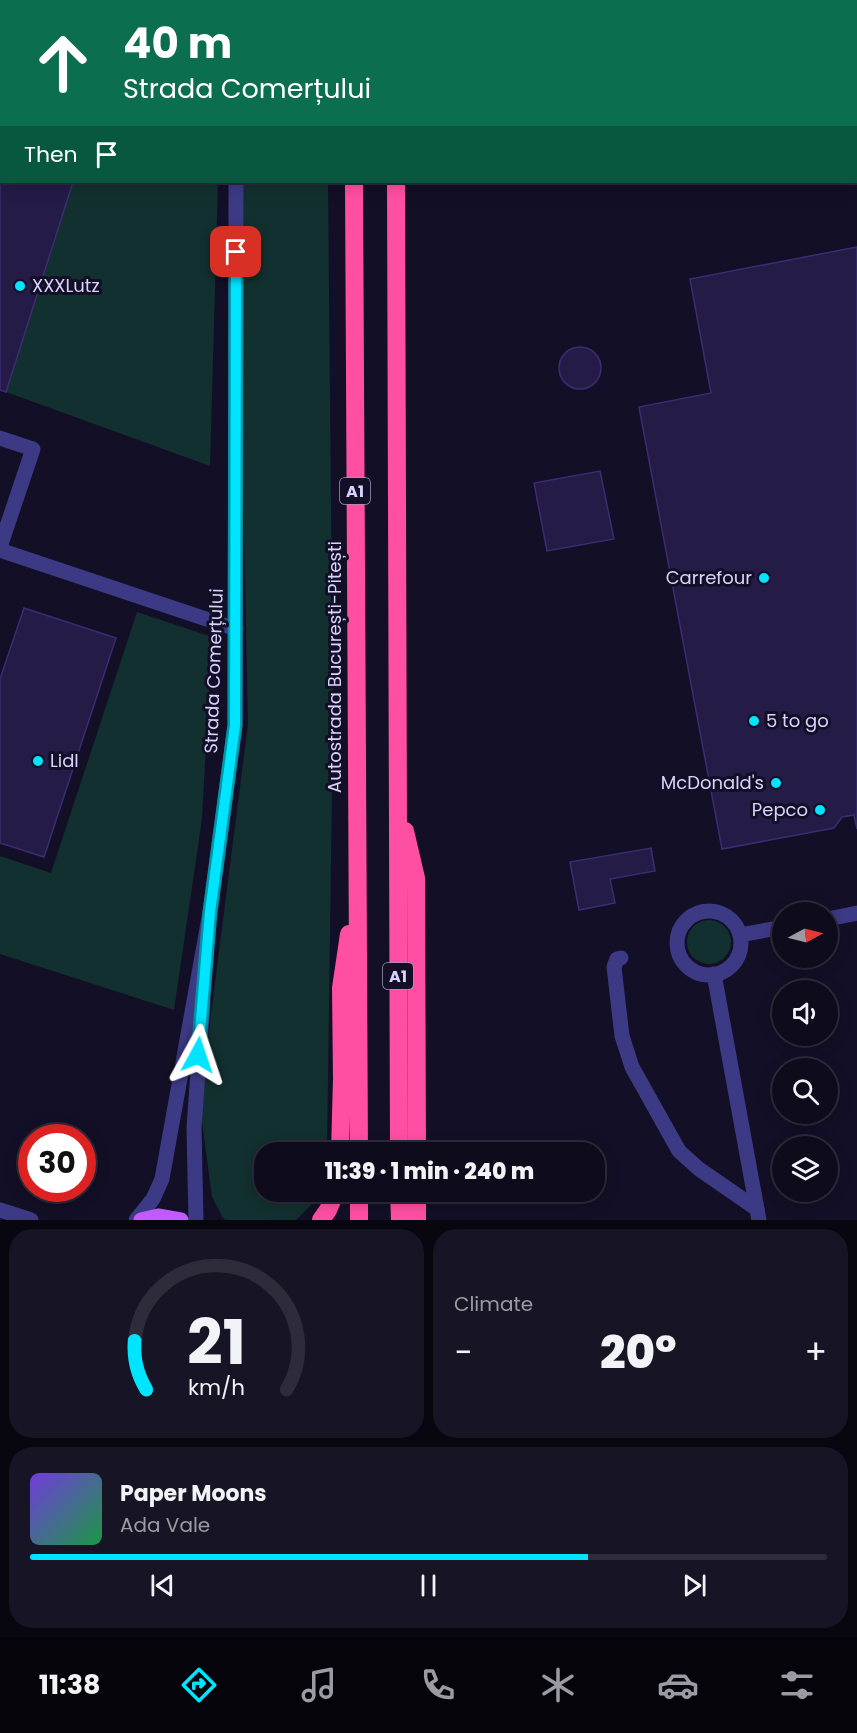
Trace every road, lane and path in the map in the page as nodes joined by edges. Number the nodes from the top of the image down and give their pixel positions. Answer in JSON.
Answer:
{"nodes":[{"id":1,"x":236,"y":183,"type":"edge"},
{"id":2,"x":354,"y":183,"type":"edge"},
{"id":3,"x":396,"y":183,"type":"edge"},
{"id":4,"x":0,"y":438,"type":"edge"},
{"id":5,"x":0,"y":549,"type":"edge"},
{"id":6,"x":236,"y":629,"type":"junction"},
{"id":7,"x":357,"y":800,"type":"junction"},
{"id":8,"x":398,"y":800,"type":"junction"},
{"id":9,"x":210,"y":912,"type":"junction"},
{"id":10,"x":857,"y":914,"type":"edge"},
{"id":11,"x":838,"y":917,"type":"edge"},
{"id":12,"x":772,"y":929,"type":"edge"},
{"id":13,"x":740,"y":935,"type":"junction"},
{"id":14,"x":621,"y":958,"type":"dead end"},
{"id":15,"x":714,"y":974,"type":"junction"},
{"id":16,"x":340,"y":1142,"type":"edge"},
{"id":17,"x":359,"y":1142,"type":"edge"},
{"id":18,"x":399,"y":1142,"type":"edge"},
{"id":19,"x":417,"y":1142,"type":"edge"},
{"id":20,"x":331,"y":1202,"type":"edge"},
{"id":21,"x":359,"y":1202,"type":"edge"},
{"id":22,"x":399,"y":1202,"type":"edge"},
{"id":23,"x":417,"y":1202,"type":"edge"},
{"id":24,"x":0,"y":1210,"type":"edge"},
{"id":25,"x":758,"y":1214,"type":"edge"},
{"id":26,"x":31,"y":1220,"type":"edge"},
{"id":27,"x":136,"y":1220,"type":"edge"},
{"id":28,"x":141,"y":1220,"type":"edge"},
{"id":29,"x":181,"y":1220,"type":"edge"},
{"id":30,"x":196,"y":1220,"type":"edge"},
{"id":31,"x":321,"y":1220,"type":"edge"},
{"id":32,"x":359,"y":1220,"type":"edge"},
{"id":33,"x":400,"y":1220,"type":"edge"},
{"id":34,"x":417,"y":1220,"type":"edge"}],
"edges":[{"from":1,"to":6,"type":"street","name":"Strada Comerțului"},
{"from":2,"to":7,"type":"highway","name":"Autostrada București-Pitești","number":"A1"},
{"from":3,"to":8,"type":"highway","number":"A1"},
{"from":4,"to":5,"type":"street"},
{"from":5,"to":6,"type":"street"},
{"from":6,"to":9,"type":"street","name":"Strada Comerțului"},
{"from":7,"to":16,"type":"highway"},
{"from":7,"to":17,"type":"highway","name":"Autostrada București-Pitești","number":"A1"},
{"from":8,"to":18,"type":"highway","number":"A1"},
{"from":8,"to":19,"type":"highway"},
{"from":9,"to":27,"type":"street","name":"Strada Comerțului"},
{"from":9,"to":30,"type":"street"},
{"from":10,"to":11,"type":"street"},
{"from":12,"to":13,"type":"street"},
{"from":13,"to":15,"type":"street"},
{"from":13,"to":15,"type":"street"},
{"from":14,"to":25,"type":"street"},
{"from":15,"to":25,"type":"street"},
{"from":20,"to":31,"type":"highway"},
{"from":21,"to":32,"type":"highway"},
{"from":22,"to":33,"type":"highway"},
{"from":23,"to":34,"type":"highway"},
{"from":24,"to":26,"type":"street"},
{"from":28,"to":29,"type":"main road"}]}
